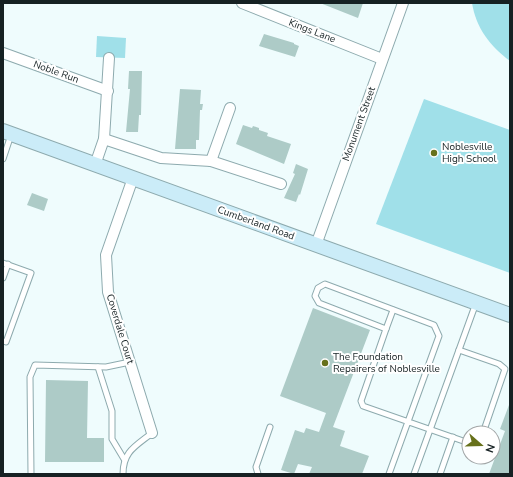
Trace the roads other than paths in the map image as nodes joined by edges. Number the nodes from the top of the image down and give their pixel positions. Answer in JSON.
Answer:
{"nodes":[{"id":1,"x":242,"y":3,"type":"edge"},
{"id":2,"x":403,"y":3,"type":"edge"},
{"id":3,"x":3,"y":53,"type":"edge"},
{"id":4,"x":109,"y":58,"type":"dead end"},
{"id":5,"x":382,"y":59,"type":"junction"},
{"id":6,"x":108,"y":91,"type":"junction"},
{"id":7,"x":230,"y":108,"type":"dead end"},
{"id":8,"x":7,"y":133,"type":"edge"},
{"id":9,"x":104,"y":139,"type":"junction"},
{"id":10,"x":3,"y":159,"type":"edge"},
{"id":11,"x":211,"y":161,"type":"junction"},
{"id":12,"x":95,"y":164,"type":"junction"},
{"id":13,"x":133,"y":178,"type":"junction"},
{"id":14,"x":281,"y":184,"type":"dead end"},
{"id":15,"x":316,"y":245,"type":"junction"},
{"id":16,"x":5,"y":264,"type":"edge"},
{"id":17,"x":3,"y":278,"type":"edge"},
{"id":18,"x":476,"y":302,"type":"junction"},
{"id":19,"x":393,"y":310,"type":"junction"},
{"id":20,"x":510,"y":314,"type":"edge"},
{"id":21,"x":386,"y":329,"type":"junction"},
{"id":22,"x":3,"y":341,"type":"edge"},
{"id":23,"x":459,"y":350,"type":"junction"},
{"id":24,"x":130,"y":362,"type":"junction"},
{"id":25,"x":98,"y":366,"type":"junction"},
{"id":26,"x":408,"y":422,"type":"junction"},
{"id":27,"x":486,"y":425,"type":"edge"},
{"id":28,"x":270,"y":427,"type":"dead end"},
{"id":29,"x":430,"y":429,"type":"junction"},
{"id":30,"x":152,"y":433,"type":"joint"},
{"id":31,"x":453,"y":437,"type":"junction"},
{"id":32,"x":461,"y":440,"type":"edge"},
{"id":33,"x":124,"y":459,"type":"junction"},
{"id":34,"x":31,"y":474,"type":"edge"},
{"id":35,"x":123,"y":474,"type":"edge"},
{"id":36,"x":258,"y":474,"type":"edge"},
{"id":37,"x":389,"y":474,"type":"edge"},
{"id":38,"x":414,"y":474,"type":"edge"},
{"id":39,"x":440,"y":474,"type":"edge"}],
"edges":[{"from":1,"to":5,"type":"street","name":"Kings Lane"},
{"from":2,"to":5,"type":"street","name":"Monument Street"},
{"from":3,"to":6,"type":"street","name":"Noble Run"},
{"from":4,"to":6,"type":"street"},
{"from":5,"to":15,"type":"street","name":"Monument Street"},
{"from":6,"to":9,"type":"street"},
{"from":7,"to":11,"type":"street"},
{"from":8,"to":10,"type":"lane"},
{"from":8,"to":12,"type":"street","name":"Cumberland Road"},
{"from":9,"to":11,"type":"street"},
{"from":9,"to":12,"type":"street"},
{"from":11,"to":14,"type":"street"},
{"from":12,"to":13,"type":"street","name":"Cumberland Road"},
{"from":13,"to":15,"type":"street","name":"Cumberland Road"},
{"from":13,"to":24,"type":"street","name":"Coverdale Court"},
{"from":15,"to":18,"type":"street","name":"Cumberland Road"},
{"from":16,"to":17,"type":"lane"},
{"from":16,"to":22,"type":"lane"},
{"from":18,"to":20,"type":"street","name":"Cumberland Road"},
{"from":18,"to":23,"type":"lane"},
{"from":19,"to":21,"type":"lane"},
{"from":19,"to":21,"type":"lane"},
{"from":19,"to":26,"type":"lane"},
{"from":21,"to":26,"type":"lane"},
{"from":23,"to":27,"type":"lane"},
{"from":23,"to":29,"type":"lane"},
{"from":24,"to":25,"type":"lane"},
{"from":24,"to":30,"type":"street","name":"Coverdale Court"},
{"from":25,"to":33,"type":"lane"},
{"from":25,"to":34,"type":"lane"},
{"from":26,"to":29,"type":"lane"},
{"from":26,"to":37,"type":"lane"},
{"from":28,"to":36,"type":"lane"},
{"from":29,"to":31,"type":"lane"},
{"from":29,"to":38,"type":"lane"},
{"from":30,"to":33,"type":"lane"},
{"from":31,"to":32,"type":"lane"},
{"from":31,"to":39,"type":"lane"},
{"from":33,"to":35,"type":"lane"}]}
